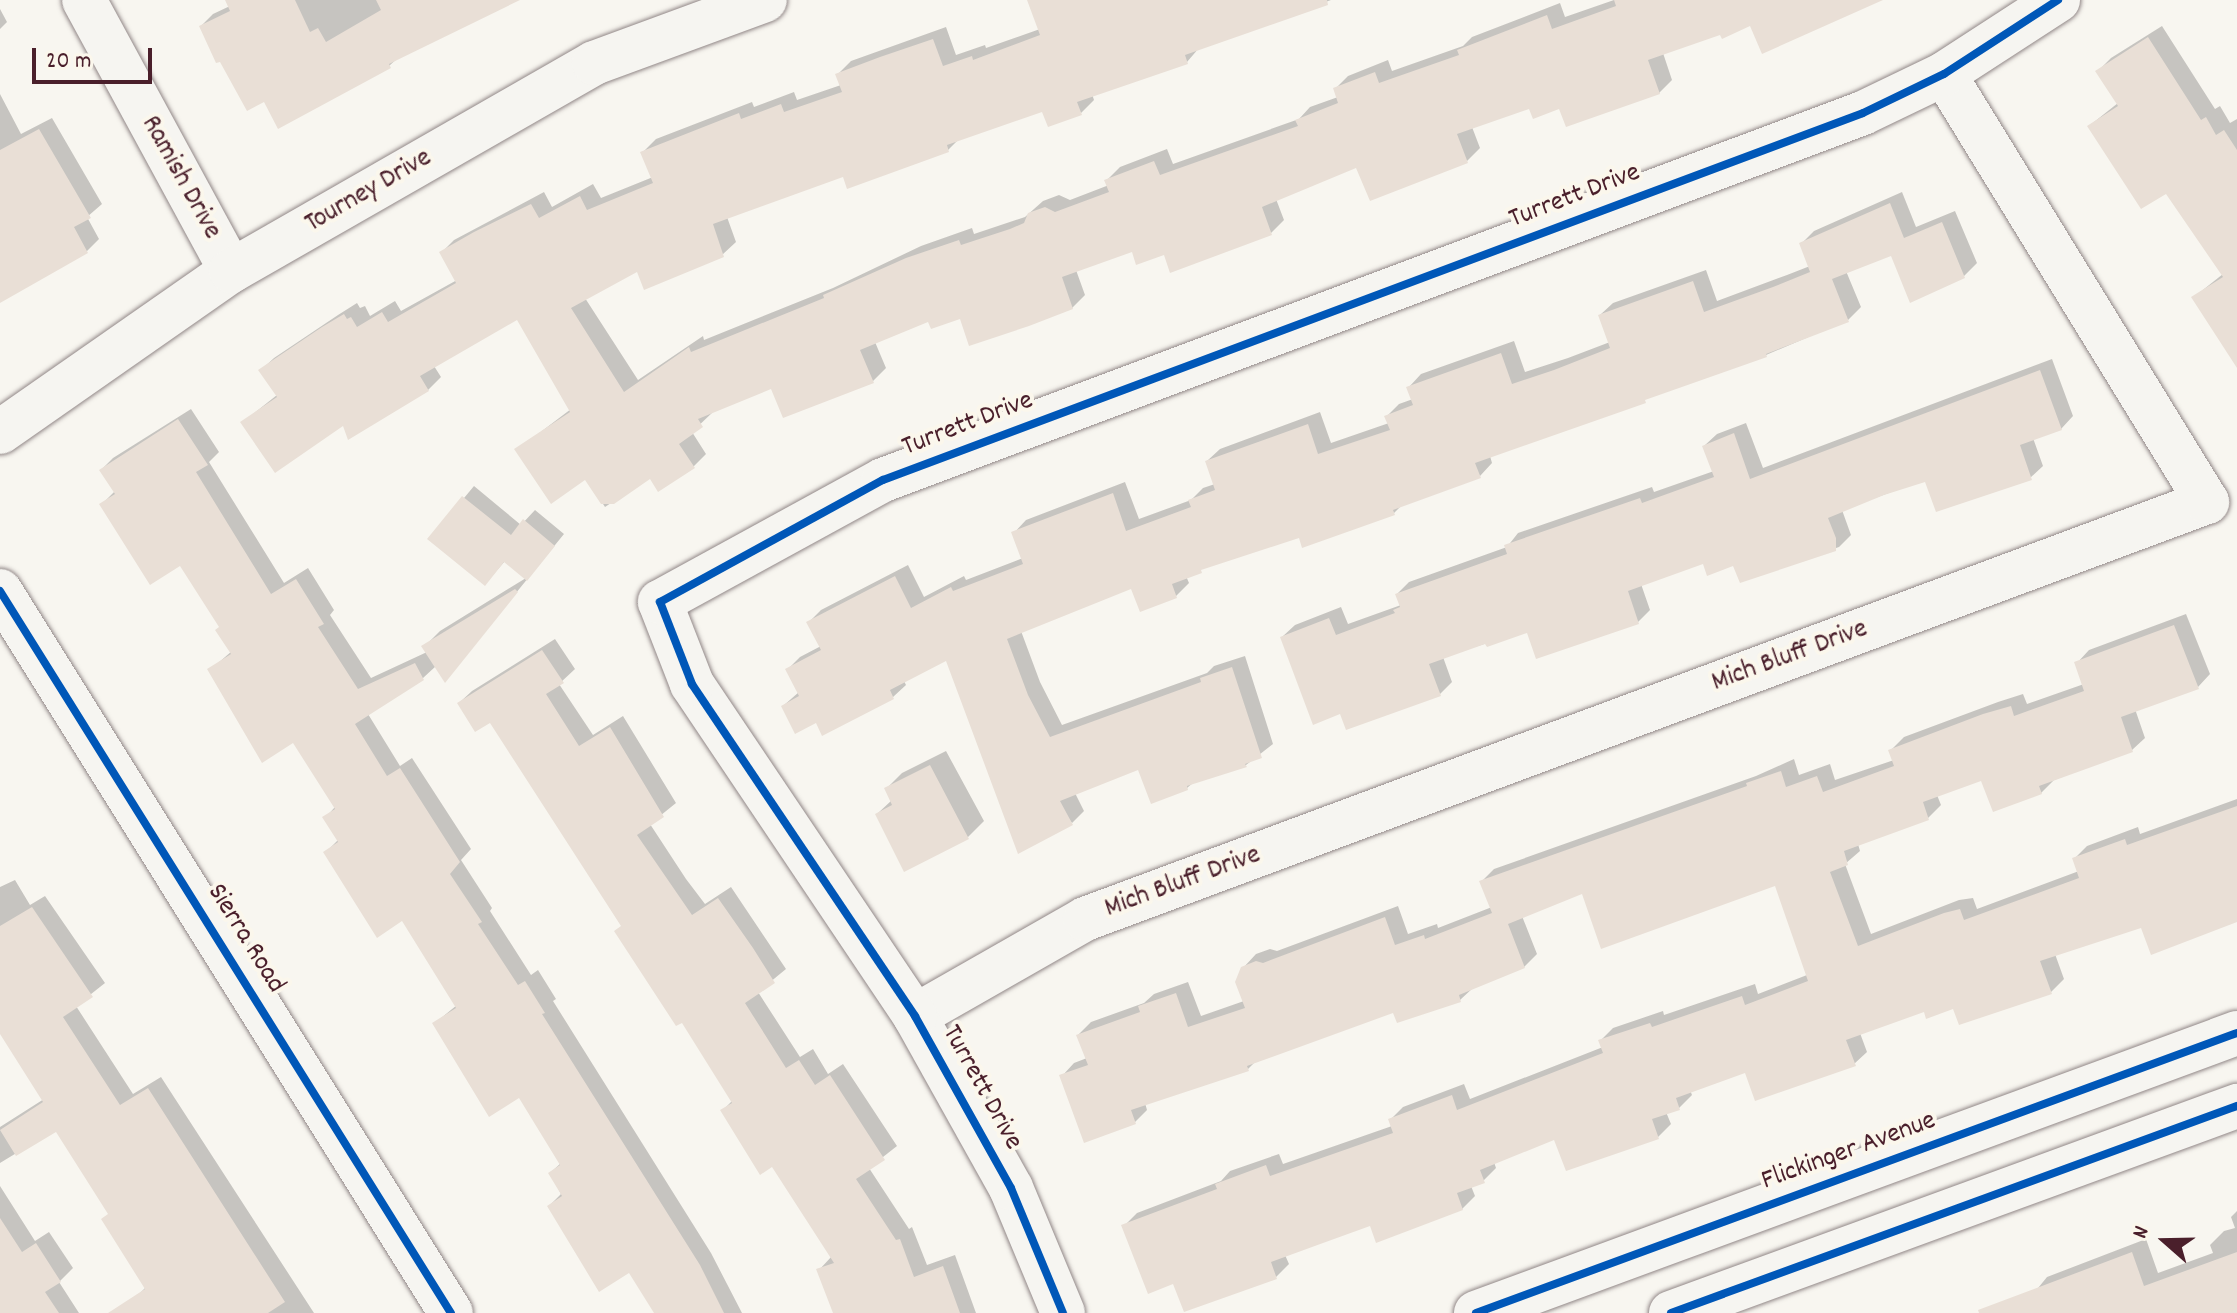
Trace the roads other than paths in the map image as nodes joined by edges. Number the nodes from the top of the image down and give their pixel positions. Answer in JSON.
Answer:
{"nodes":[{"id":1,"x":84,"y":0,"type":"edge"},
{"id":2,"x":765,"y":0,"type":"edge"},
{"id":3,"x":2058,"y":0,"type":"edge"},
{"id":4,"x":1944,"y":74,"type":"junction"},
{"id":5,"x":231,"y":271,"type":"junction"},
{"id":6,"x":0,"y":432,"type":"edge"},
{"id":7,"x":0,"y":591,"type":"edge"},
{"id":8,"x":915,"y":1016,"type":"junction"},
{"id":9,"x":2237,"y":1033,"type":"edge"},
{"id":10,"x":2237,"y":1106,"type":"edge"},
{"id":11,"x":451,"y":1313,"type":"edge"},
{"id":12,"x":1063,"y":1313,"type":"edge"},
{"id":13,"x":1476,"y":1313,"type":"edge"},
{"id":14,"x":1671,"y":1313,"type":"edge"}],
"edges":[{"from":1,"to":5,"type":"street","name":"Ramish Drive"},
{"from":2,"to":5,"type":"street","name":"Tourney Drive"},
{"from":3,"to":4,"type":"street","name":"Turrett Drive"},
{"from":4,"to":8,"type":"street","name":"Turrett Drive"},
{"from":4,"to":8,"type":"street","name":"Mich Bluff Drive"},
{"from":5,"to":6,"type":"street","name":"Tourney Drive"},
{"from":7,"to":11,"type":"street","name":"Sierra Road"},
{"from":8,"to":12,"type":"street","name":"Turrett Drive"},
{"from":9,"to":13,"type":"street","name":"Flickinger Avenue"},
{"from":10,"to":14,"type":"street"}]}
